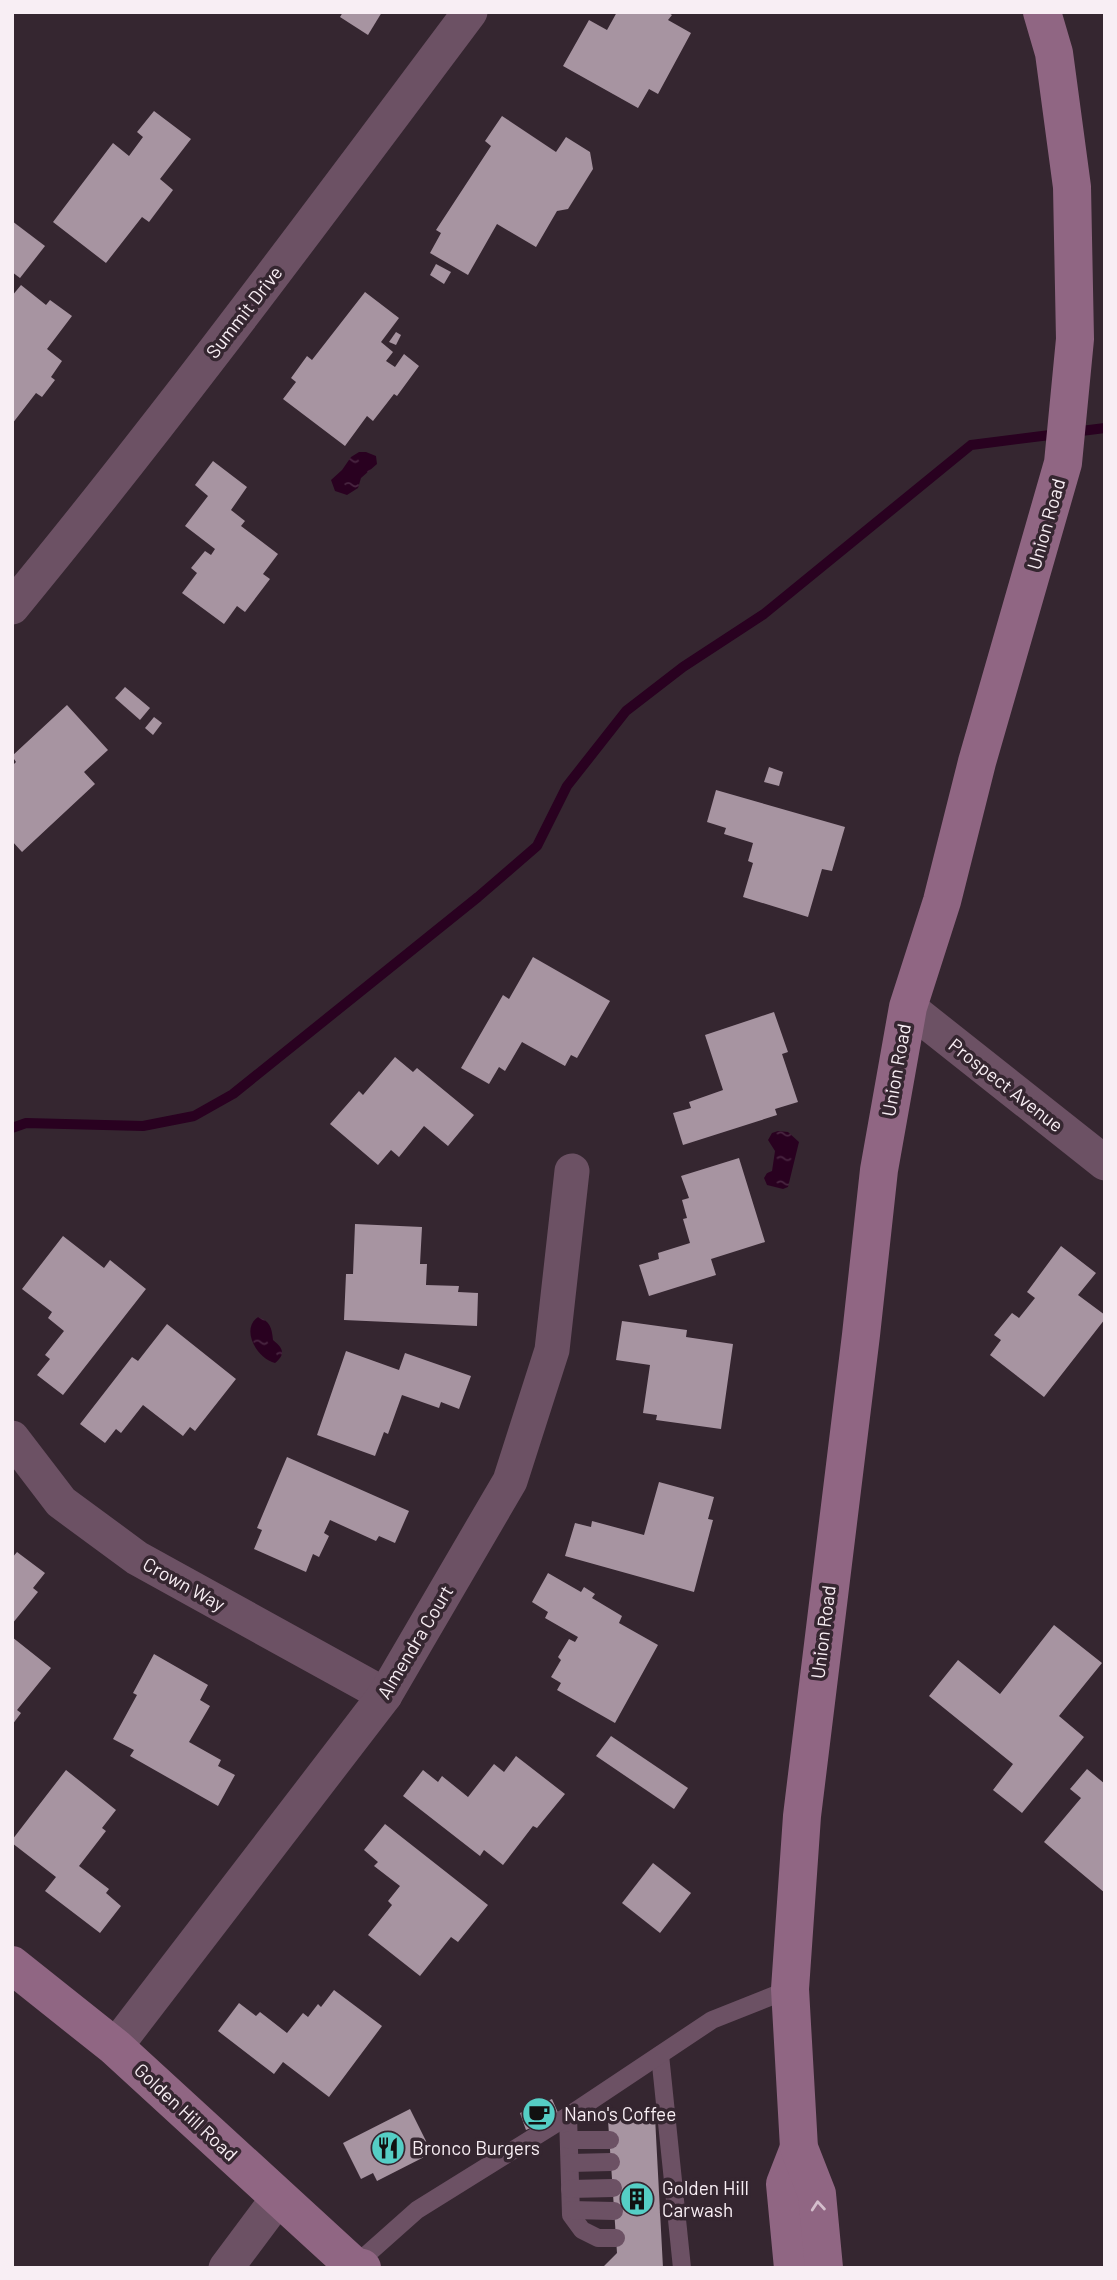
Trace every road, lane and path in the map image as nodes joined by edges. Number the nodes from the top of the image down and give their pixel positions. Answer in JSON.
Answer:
{"nodes":[{"id":1,"x":470,"y":12,"type":"edge"},
{"id":2,"x":1042,"y":12,"type":"edge"},
{"id":3,"x":12,"y":607,"type":"edge"},
{"id":4,"x":908,"y":1007,"type":"junction"},
{"id":5,"x":1105,"y":1163,"type":"edge"},
{"id":6,"x":572,"y":1171,"type":"dead end"},
{"id":7,"x":12,"y":1438,"type":"edge"},
{"id":8,"x":385,"y":1695,"type":"junction"},
{"id":9,"x":12,"y":1965,"type":"edge"},
{"id":10,"x":790,"y":1989,"type":"junction"},
{"id":11,"x":115,"y":2047,"type":"junction"},
{"id":12,"x":660,"y":2055,"type":"junction"},
{"id":13,"x":568,"y":2116,"type":"junction"},
{"id":14,"x":569,"y":2140,"type":"junction"},
{"id":15,"x":610,"y":2140,"type":"dead end"},
{"id":16,"x":799,"y":2148,"type":"junction"},
{"id":17,"x":611,"y":2162,"type":"dead end"},
{"id":18,"x":570,"y":2163,"type":"junction"},
{"id":19,"x":613,"y":2188,"type":"dead end"},
{"id":20,"x":570,"y":2189,"type":"junction"},
{"id":21,"x":279,"y":2197,"type":"junction"},
{"id":22,"x":571,"y":2210,"type":"junction"},
{"id":23,"x":614,"y":2211,"type":"dead end"},
{"id":24,"x":616,"y":2238,"type":"dead end"},
{"id":25,"x":357,"y":2267,"type":"edge"},
{"id":26,"x":226,"y":2268,"type":"edge"},
{"id":27,"x":682,"y":2268,"type":"edge"},
{"id":28,"x":793,"y":2268,"type":"edge"},
{"id":29,"x":824,"y":2268,"type":"edge"}],
"edges":[{"from":1,"to":3,"type":"street","name":"Summit Drive"},
{"from":2,"to":4,"type":"main road","name":"Union Road"},
{"from":4,"to":5,"type":"street","name":"Prospect Avenue"},
{"from":4,"to":10,"type":"main road","name":"Union Road"},
{"from":6,"to":8,"type":"street","name":"Almendra Court"},
{"from":7,"to":8,"type":"street","name":"Crown Way"},
{"from":8,"to":11,"type":"street","name":"Almendra Court"},
{"from":9,"to":11,"type":"main road","name":"Golden Hill Road"},
{"from":10,"to":12,"type":"lane"},
{"from":10,"to":16,"type":"main road","name":"Union Road"},
{"from":11,"to":21,"type":"main road","name":"Golden Hill Road"},
{"from":12,"to":13,"type":"lane"},
{"from":12,"to":27,"type":"lane"},
{"from":13,"to":14,"type":"lane"},
{"from":13,"to":25,"type":"lane"},
{"from":14,"to":15,"type":"lane"},
{"from":14,"to":18,"type":"lane"},
{"from":16,"to":28,"type":"main road","name":"Union Road"},
{"from":29,"to":16,"type":"main road","name":"Union Road","one_way":true},
{"from":17,"to":18,"type":"lane"},
{"from":18,"to":20,"type":"lane"},
{"from":19,"to":20,"type":"lane"},
{"from":20,"to":22,"type":"lane"},
{"from":21,"to":25,"type":"main road","name":"Golden Hill Road"},
{"from":21,"to":26,"type":"street"},
{"from":22,"to":23,"type":"lane"},
{"from":22,"to":24,"type":"lane"}]}
